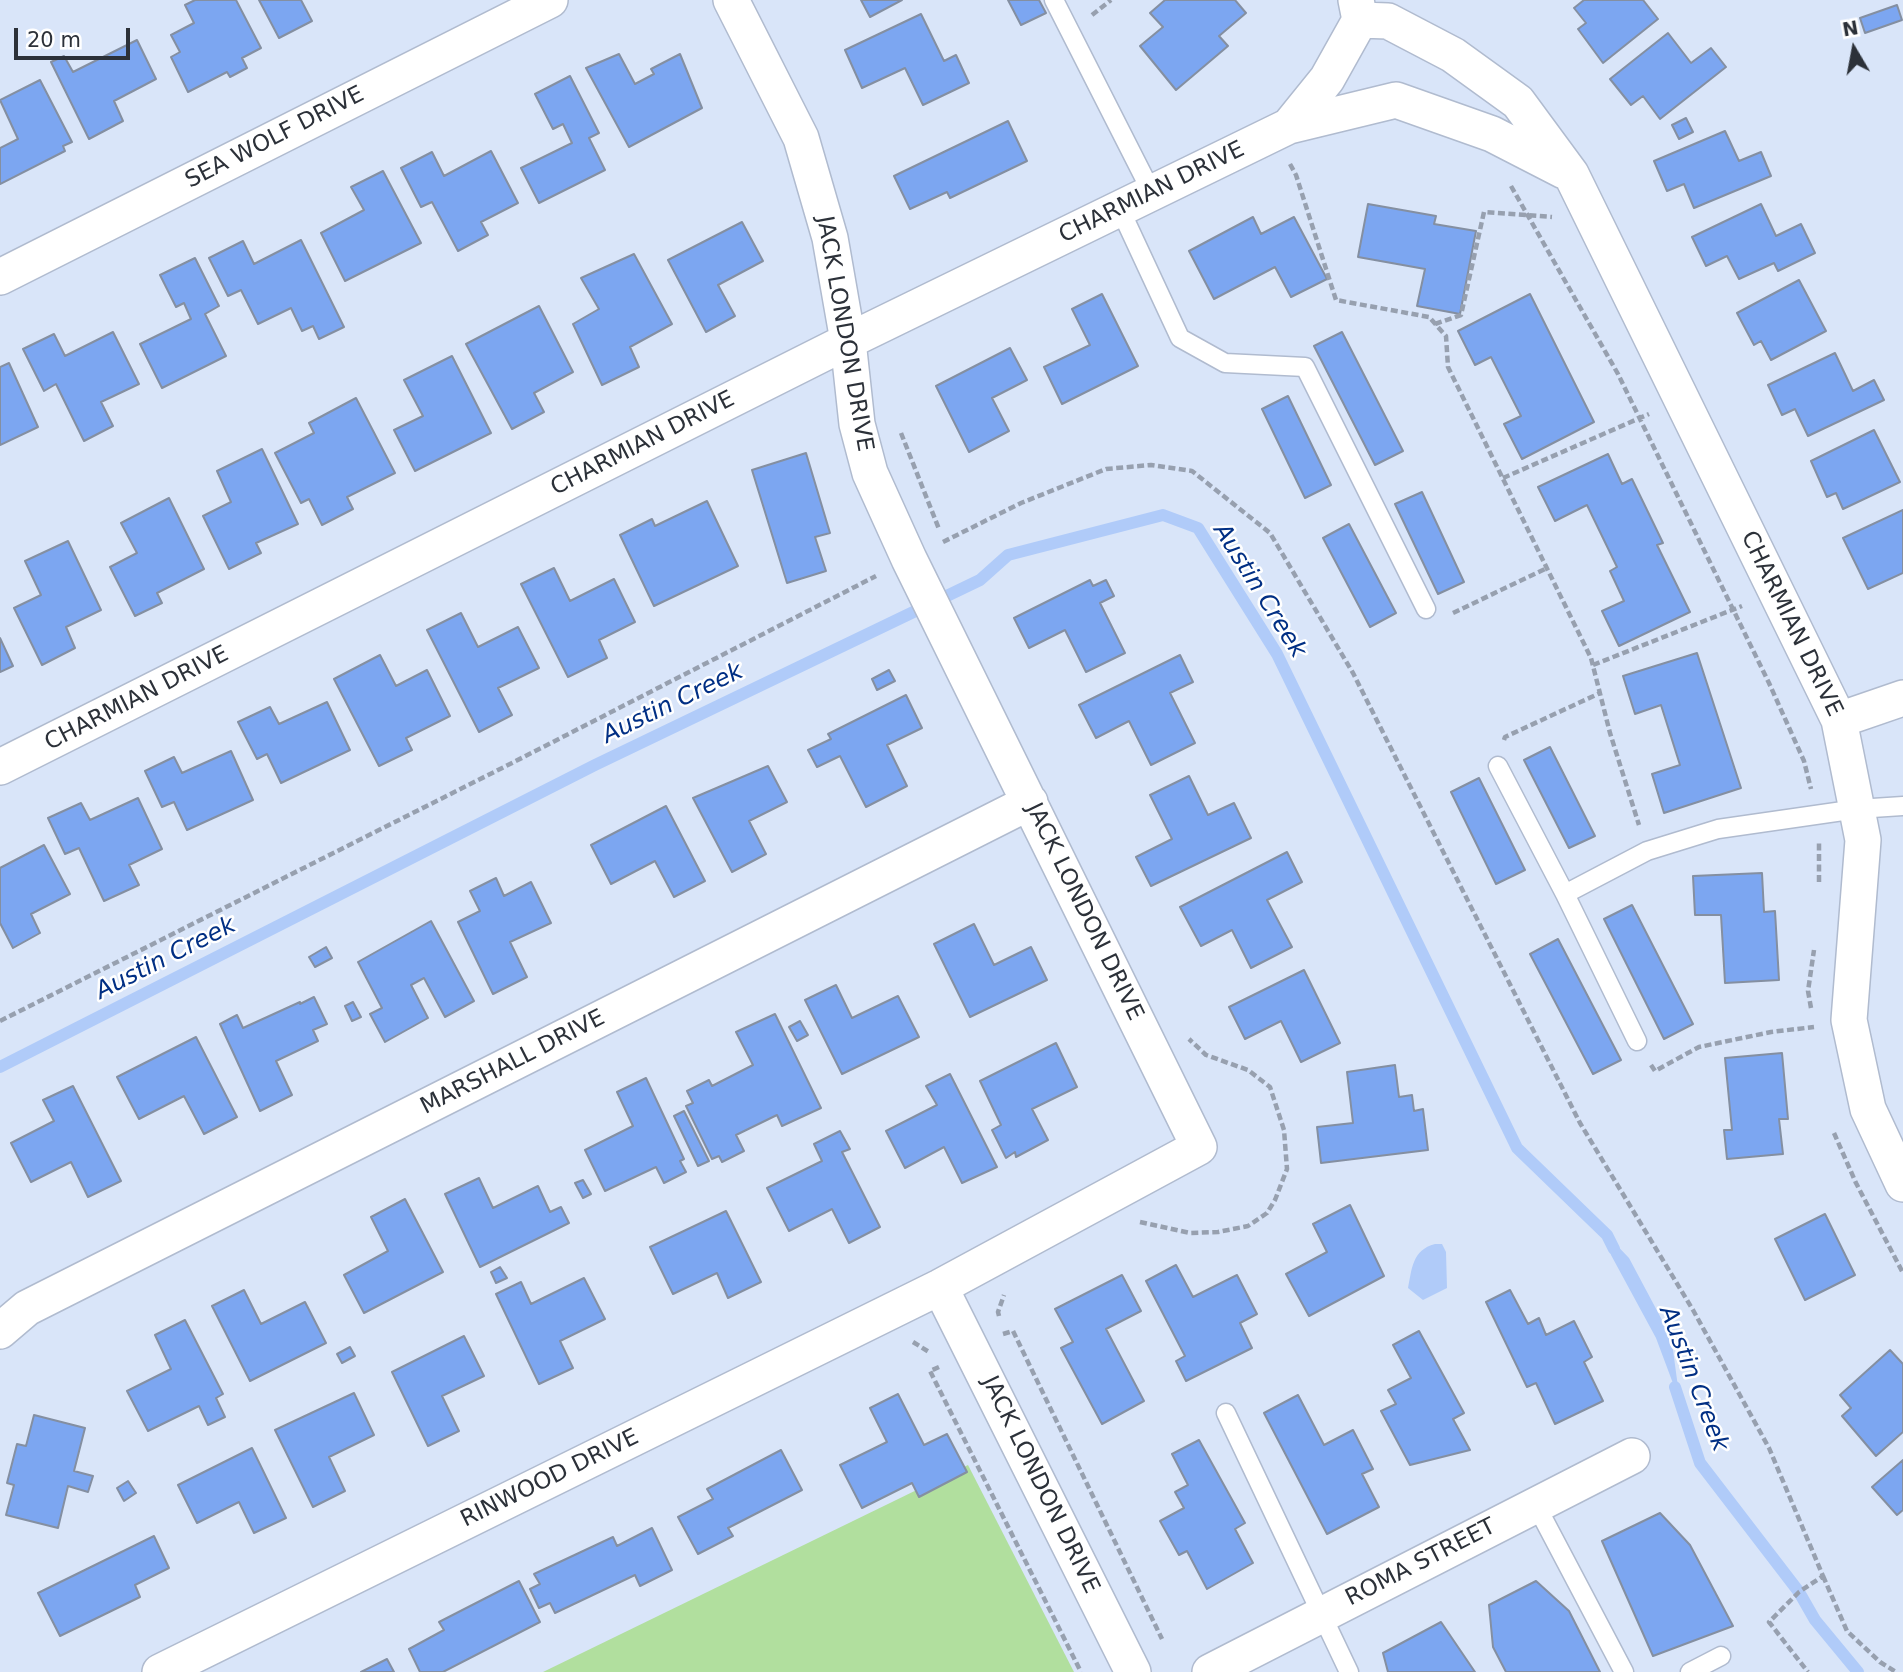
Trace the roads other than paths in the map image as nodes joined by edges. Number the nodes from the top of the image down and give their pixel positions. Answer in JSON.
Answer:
{"nodes":[{"id":1,"x":550,"y":0,"type":"edge"},
{"id":2,"x":731,"y":0,"type":"edge"},
{"id":3,"x":1054,"y":0,"type":"edge"},
{"id":4,"x":1358,"y":10,"type":"edge"},
{"id":5,"x":1289,"y":125,"type":"junction"},
{"id":6,"x":1571,"y":174,"type":"junction"},
{"id":7,"x":1152,"y":192,"type":"junction"},
{"id":8,"x":1120,"y":209,"type":"junction"},
{"id":9,"x":0,"y":277,"type":"edge"},
{"id":10,"x":848,"y":341,"type":"junction"},
{"id":11,"x":1426,"y":610,"type":"road end"},
{"id":12,"x":1903,"y":698,"type":"edge"},
{"id":13,"x":1839,"y":720,"type":"junction"},
{"id":14,"x":1498,"y":766,"type":"road end"},
{"id":15,"x":0,"y":767,"type":"edge"},
{"id":16,"x":1030,"y":802,"type":"junction"},
{"id":17,"x":1903,"y":806,"type":"edge"},
{"id":18,"x":1857,"y":809,"type":"junction"},
{"id":19,"x":1565,"y":894,"type":"junction"},
{"id":20,"x":1637,"y":1041,"type":"road end"},
{"id":21,"x":1903,"y":1184,"type":"edge"},
{"id":22,"x":940,"y":1287,"type":"junction"},
{"id":23,"x":0,"y":1331,"type":"edge"},
{"id":24,"x":1226,"y":1413,"type":"dead end"},
{"id":25,"x":1632,"y":1456,"type":"dead end"},
{"id":26,"x":1536,"y":1505,"type":"junction"},
{"id":27,"x":1321,"y":1614,"type":"junction"},
{"id":28,"x":1721,"y":1656,"type":"dead end"},
{"id":29,"x":160,"y":1672,"type":"edge"},
{"id":30,"x":1133,"y":1672,"type":"edge"},
{"id":31,"x":1210,"y":1672,"type":"edge"},
{"id":32,"x":1349,"y":1672,"type":"edge"},
{"id":33,"x":1624,"y":1672,"type":"edge"},
{"id":34,"x":1690,"y":1672,"type":"edge"}],
"edges":[{"from":1,"to":9,"type":"street","name":"SEA WOLF DRIVE"},
{"from":2,"to":10,"type":"street","name":"JACK LONDON DRIVE"},
{"from":3,"to":7,"type":"lane"},
{"from":4,"to":5,"type":"street","name":"CHARMIAN DRIVE"},
{"from":4,"to":6,"type":"street","name":"CHARMIAN DRIVE"},
{"from":5,"to":6,"type":"street","name":"CHARMIAN DRIVE"},
{"from":5,"to":7,"type":"street","name":"CHARMIAN DRIVE"},
{"from":6,"to":13,"type":"street","name":"CHARMIAN DRIVE"},
{"from":7,"to":8,"type":"street","name":"CHARMIAN DRIVE"},
{"from":8,"to":10,"type":"street","name":"CHARMIAN DRIVE"},
{"from":8,"to":11,"type":"lane"},
{"from":10,"to":15,"type":"street","name":"CHARMIAN DRIVE"},
{"from":10,"to":16,"type":"street","name":"JACK LONDON DRIVE"},
{"from":12,"to":13,"type":"street"},
{"from":13,"to":18,"type":"street","name":"CHARMIAN DRIVE"},
{"from":14,"to":19,"type":"lane"},
{"from":16,"to":22,"type":"street","name":"JACK LONDON DRIVE"},
{"from":16,"to":23,"type":"street","name":"MARSHALL DRIVE"},
{"from":17,"to":18,"type":"lane"},
{"from":18,"to":19,"type":"lane"},
{"from":18,"to":21,"type":"street","name":"CHARMIAN DRIVE"},
{"from":19,"to":20,"type":"lane"},
{"from":22,"to":29,"type":"street","name":"RINWOOD DRIVE"},
{"from":22,"to":30,"type":"street","name":"JACK LONDON DRIVE"},
{"from":24,"to":27,"type":"lane"},
{"from":25,"to":26,"type":"street","name":"ROMA STREET"},
{"from":26,"to":27,"type":"street","name":"ROMA STREET"},
{"from":26,"to":33,"type":"lane"},
{"from":27,"to":31,"type":"street","name":"ROMA STREET"},
{"from":27,"to":32,"type":"lane"},
{"from":28,"to":34,"type":"lane"}]}
